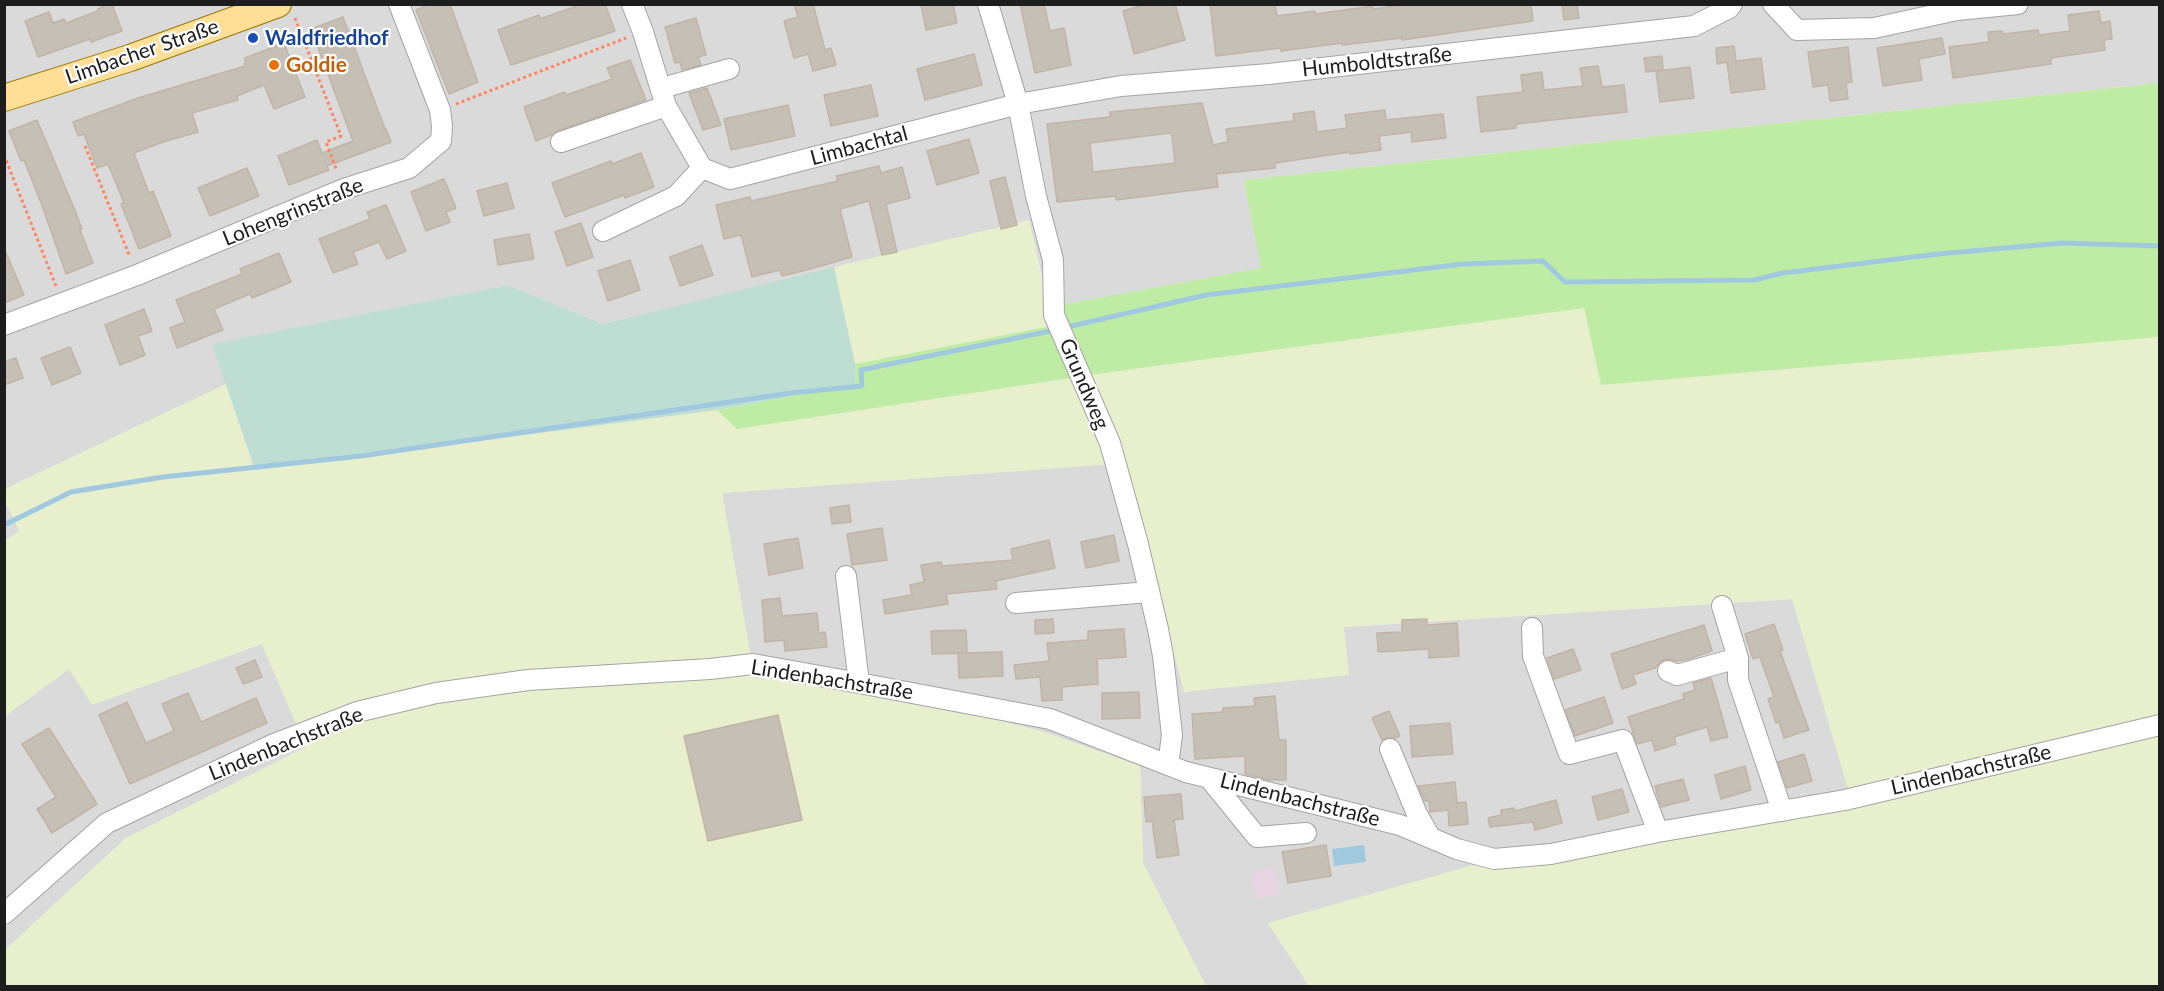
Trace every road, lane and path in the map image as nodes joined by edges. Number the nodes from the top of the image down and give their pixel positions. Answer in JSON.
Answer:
{"nodes":[{"id":1,"x":399,"y":4,"type":"edge"},
{"id":2,"x":632,"y":4,"type":"edge"},
{"id":3,"x":988,"y":4,"type":"edge"},
{"id":4,"x":1732,"y":4,"type":"edge"},
{"id":5,"x":1773,"y":4,"type":"edge"},
{"id":6,"x":2018,"y":4,"type":"edge"},
{"id":7,"x":279,"y":8,"type":"edge"},
{"id":8,"x":643,"y":32,"type":"junction"},
{"id":9,"x":729,"y":69,"type":"dead end"},
{"id":10,"x":664,"y":97,"type":"junction"},
{"id":11,"x":4,"y":98,"type":"edge"},
{"id":12,"x":1018,"y":104,"type":"junction"},
{"id":13,"x":440,"y":110,"type":"junction"},
{"id":14,"x":561,"y":142,"type":"dead end"},
{"id":15,"x":85,"y":146,"type":"dead end"},
{"id":16,"x":4,"y":155,"type":"edge"},
{"id":17,"x":702,"y":168,"type":"junction"},
{"id":18,"x":344,"y":189,"type":"junction"},
{"id":19,"x":603,"y":231,"type":"dead end"},
{"id":20,"x":137,"y":275,"type":"junction"},
{"id":21,"x":62,"y":302,"type":"junction"},
{"id":22,"x":4,"y":325,"type":"edge"},
{"id":23,"x":846,"y":576,"type":"dead end"},
{"id":24,"x":1149,"y":592,"type":"junction"},
{"id":25,"x":1016,"y":603,"type":"dead end"},
{"id":26,"x":1722,"y":606,"type":"dead end"},
{"id":27,"x":1532,"y":628,"type":"dead end"},
{"id":28,"x":1738,"y":658,"type":"junction"},
{"id":29,"x":1668,"y":671,"type":"dead end"},
{"id":30,"x":859,"y":683,"type":"junction"},
{"id":31,"x":2160,"y":725,"type":"edge"},
{"id":32,"x":1390,"y":749,"type":"dead end"},
{"id":33,"x":1168,"y":765,"type":"junction"},
{"id":34,"x":1209,"y":778,"type":"junction"},
{"id":35,"x":1782,"y":811,"type":"junction"},
{"id":36,"x":1658,"y":832,"type":"junction"},
{"id":37,"x":1306,"y":833,"type":"dead end"},
{"id":38,"x":1430,"y":837,"type":"junction"},
{"id":39,"x":4,"y":914,"type":"edge"}],
"edges":[{"from":1,"to":13,"type":"street","name":"Lohengrinstraße"},
{"from":2,"to":8,"type":"street"},
{"from":3,"to":12,"type":"street","name":"Grundweg"},
{"from":4,"to":12,"type":"street","name":"Humboldtstraße"},
{"from":5,"to":6,"type":"street"},
{"from":7,"to":11,"type":"main road","name":"Limbacher Straße"},
{"from":7,"to":18,"type":"path"},
{"from":8,"to":10,"type":"street"},
{"from":8,"to":13,"type":"path"},
{"from":9,"to":10,"type":"street"},
{"from":10,"to":14,"type":"street"},
{"from":10,"to":17,"type":"street"},
{"from":12,"to":17,"type":"street","name":"Limbachtal"},
{"from":12,"to":24,"type":"street","name":"Grundweg"},
{"from":13,"to":18,"type":"street","name":"Lohengrinstraße"},
{"from":15,"to":20,"type":"path"},
{"from":16,"to":21,"type":"path"},
{"from":17,"to":19,"type":"street"},
{"from":18,"to":20,"type":"street","name":"Lohengrinstraße"},
{"from":20,"to":21,"type":"street","name":"Lohengrinstraße"},
{"from":21,"to":22,"type":"street","name":"Lohengrinstraße"},
{"from":23,"to":30,"type":"street"},
{"from":24,"to":25,"type":"street"},
{"from":24,"to":33,"type":"street","name":"Grundweg"},
{"from":26,"to":28,"type":"street"},
{"from":27,"to":36,"type":"street"},
{"from":28,"to":29,"type":"street"},
{"from":28,"to":35,"type":"street"},
{"from":30,"to":33,"type":"street","name":"Lindenbachstraße"},
{"from":30,"to":39,"type":"street","name":"Lindenbachstraße"},
{"from":31,"to":35,"type":"street","name":"Lindenbachstraße"},
{"from":32,"to":38,"type":"street"},
{"from":33,"to":34,"type":"street","name":"Lindenbachstraße"},
{"from":34,"to":37,"type":"street"},
{"from":34,"to":38,"type":"street","name":"Lindenbachstraße"},
{"from":35,"to":36,"type":"street","name":"Lindenbachstraße"},
{"from":36,"to":38,"type":"street","name":"Lindenbachstraße"}]}
